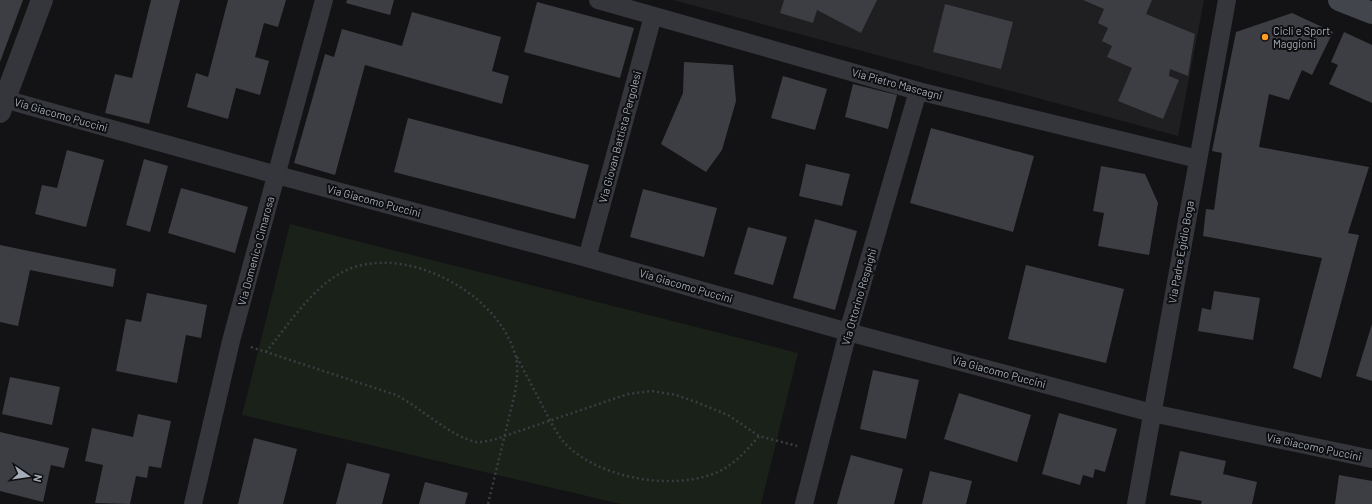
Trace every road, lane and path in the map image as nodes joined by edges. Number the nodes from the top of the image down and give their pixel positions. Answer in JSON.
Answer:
{"nodes":[{"id":1,"x":42,"y":0,"type":"edge"},
{"id":2,"x":324,"y":0,"type":"edge"},
{"id":3,"x":598,"y":0,"type":"edge"},
{"id":4,"x":1227,"y":0,"type":"edge"},
{"id":5,"x":1339,"y":0,"type":"edge"},
{"id":6,"x":1372,"y":13,"type":"edge"},
{"id":7,"x":653,"y":16,"type":"junction"},
{"id":8,"x":918,"y":91,"type":"junction"},
{"id":9,"x":2,"y":105,"type":"edge"},
{"id":10,"x":1198,"y":160,"type":"junction"},
{"id":11,"x":277,"y":175,"type":"junction"},
{"id":12,"x":587,"y":258,"type":"junction"},
{"id":13,"x":848,"y":332,"type":"junction"},
{"id":14,"x":231,"y":341,"type":"junction"},
{"id":15,"x":266,"y":352,"type":"junction"},
{"id":16,"x":516,"y":354,"type":"junction"},
{"id":17,"x":1152,"y":413,"type":"junction"},
{"id":18,"x":551,"y":420,"type":"junction"},
{"id":19,"x":505,"y":436,"type":"junction"},
{"id":20,"x":758,"y":436,"type":"junction"},
{"id":21,"x":818,"y":450,"type":"junction"},
{"id":22,"x":1372,"y":459,"type":"edge"},
{"id":23,"x":193,"y":504,"type":"edge"},
{"id":24,"x":488,"y":504,"type":"edge"},
{"id":25,"x":804,"y":504,"type":"edge"},
{"id":26,"x":1136,"y":504,"type":"edge"}],
"edges":[{"from":1,"to":9,"type":"street"},
{"from":2,"to":11,"type":"street","name":"Via Domenico Cimarosa"},
{"from":3,"to":7,"type":"street","name":"Via Pietro Mascagni"},
{"from":4,"to":10,"type":"street","name":"Via Padre Egidio Boga"},
{"from":5,"to":6,"type":"main road"},
{"from":7,"to":8,"type":"street","name":"Via Pietro Mascagni"},
{"from":7,"to":12,"type":"street","name":"Via Giovan Battista Pergolesi"},
{"from":8,"to":10,"type":"street","name":"Via Pietro Mascagni"},
{"from":8,"to":13,"type":"street","name":"Via Ottorino Respighi"},
{"from":9,"to":11,"type":"street","name":"Via Giacomo Puccini"},
{"from":10,"to":17,"type":"street","name":"Via Padre Egidio Boga"},
{"from":11,"to":12,"type":"street","name":"Via Giacomo Puccini"},
{"from":11,"to":14,"type":"street","name":"Via Domenico Cimarosa"},
{"from":12,"to":13,"type":"street","name":"Via Giacomo Puccini"},
{"from":13,"to":17,"type":"street","name":"Via Giacomo Puccini"},
{"from":13,"to":21,"type":"street","name":"Via Ottorino Respighi"},
{"from":14,"to":15,"type":"path"},
{"from":14,"to":23,"type":"street","name":"Via Domenico Cimarosa"},
{"from":15,"to":16,"type":"path"},
{"from":15,"to":19,"type":"path"},
{"from":16,"to":18,"type":"path"},
{"from":16,"to":19,"type":"path"},
{"from":17,"to":22,"type":"street","name":"Via Giacomo Puccini"},
{"from":17,"to":26,"type":"street","name":"Via Padre Egidio Boga"},
{"from":18,"to":19,"type":"path"},
{"from":18,"to":20,"type":"path"},
{"from":18,"to":20,"type":"path"},
{"from":19,"to":24,"type":"path"},
{"from":20,"to":21,"type":"path"},
{"from":21,"to":25,"type":"street","name":"Via Ottorino Respighi"}]}
